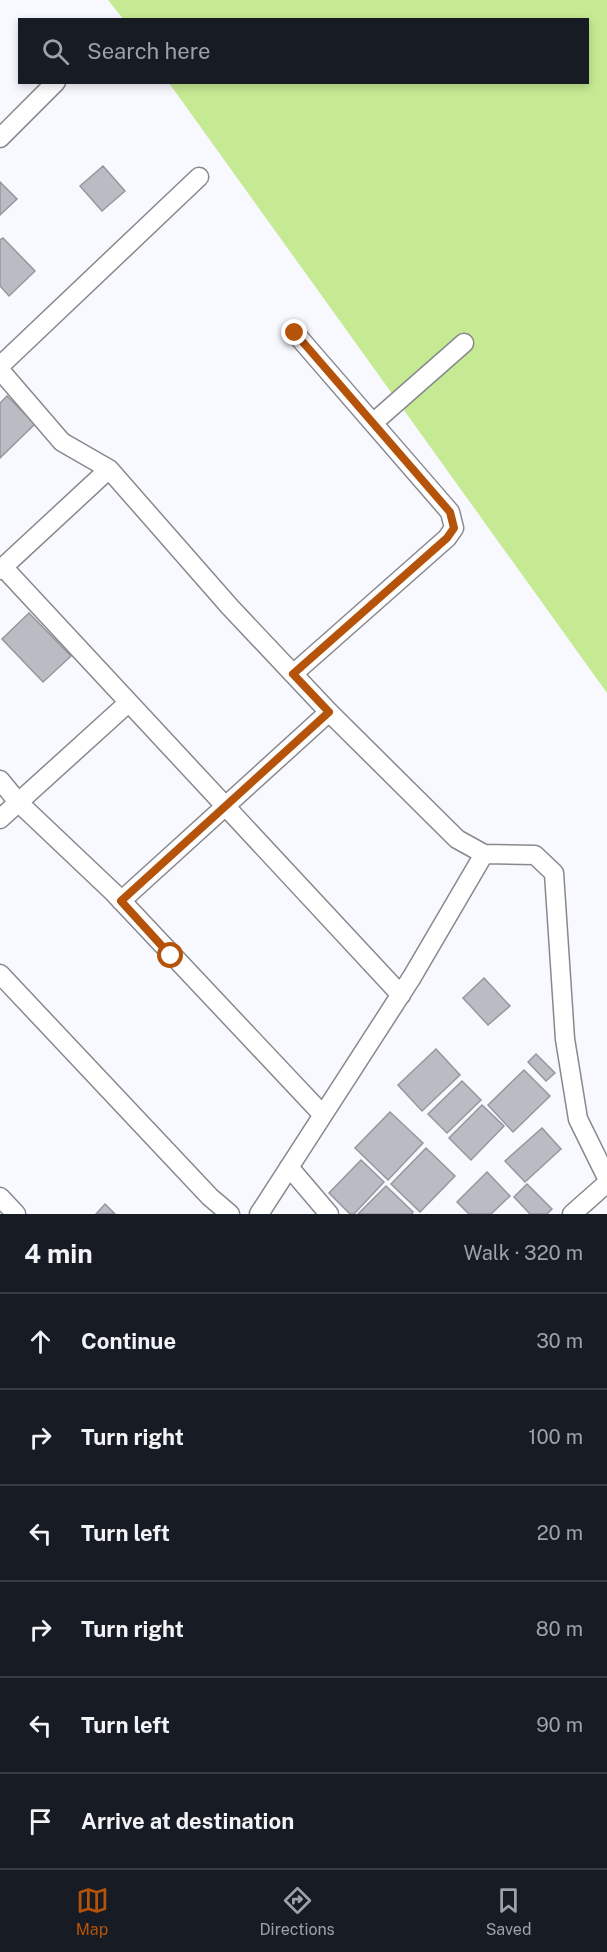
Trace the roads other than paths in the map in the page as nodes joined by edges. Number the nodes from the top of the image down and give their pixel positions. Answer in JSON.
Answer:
{"nodes":[{"id":1,"x":54,"y":84,"type":"edge"},
{"id":2,"x":0,"y":138,"type":"edge"},
{"id":3,"x":199,"y":177,"type":"dead end"},
{"id":4,"x":295,"y":333,"type":"dead end"},
{"id":5,"x":464,"y":343,"type":"dead end"},
{"id":6,"x":0,"y":368,"type":"edge"},
{"id":7,"x":373,"y":423,"type":"junction"},
{"id":8,"x":109,"y":469,"type":"junction"},
{"id":9,"x":2,"y":569,"type":"edge"},
{"id":10,"x":293,"y":674,"type":"junction"},
{"id":11,"x":128,"y":703,"type":"junction"},
{"id":12,"x":329,"y":712,"type":"junction"},
{"id":13,"x":0,"y":780,"type":"edge"},
{"id":14,"x":18,"y":802,"type":"junction"},
{"id":15,"x":225,"y":807,"type":"junction"},
{"id":16,"x":0,"y":819,"type":"edge"},
{"id":17,"x":484,"y":854,"type":"junction"},
{"id":18,"x":121,"y":901,"type":"junction"},
{"id":19,"x":1,"y":978,"type":"edge"},
{"id":20,"x":401,"y":995,"type":"junction"},
{"id":21,"x":323,"y":1115,"type":"junction"},
{"id":22,"x":289,"y":1167,"type":"junction"},
{"id":23,"x":607,"y":1178,"type":"edge"},
{"id":24,"x":607,"y":1183,"type":"edge"},
{"id":25,"x":0,"y":1197,"type":"edge"},
{"id":26,"x":16,"y":1214,"type":"edge"},
{"id":27,"x":230,"y":1214,"type":"edge"},
{"id":28,"x":259,"y":1214,"type":"edge"},
{"id":29,"x":329,"y":1214,"type":"edge"},
{"id":30,"x":572,"y":1214,"type":"edge"}],
"edges":[{"from":1,"to":2,"type":"street"},
{"from":3,"to":6,"type":"street"},
{"from":4,"to":7,"type":"street"},
{"from":5,"to":7,"type":"street"},
{"from":6,"to":8,"type":"street"},
{"from":7,"to":10,"type":"street"},
{"from":8,"to":9,"type":"street"},
{"from":8,"to":10,"type":"street"},
{"from":9,"to":11,"type":"street"},
{"from":10,"to":12,"type":"street"},
{"from":11,"to":14,"type":"street"},
{"from":11,"to":15,"type":"street"},
{"from":12,"to":15,"type":"street"},
{"from":12,"to":17,"type":"street"},
{"from":13,"to":14,"type":"street"},
{"from":14,"to":16,"type":"street"},
{"from":14,"to":18,"type":"street"},
{"from":15,"to":18,"type":"street"},
{"from":15,"to":20,"type":"street"},
{"from":17,"to":20,"type":"street"},
{"from":17,"to":23,"type":"street"},
{"from":18,"to":21,"type":"street"},
{"from":19,"to":27,"type":"street"},
{"from":20,"to":21,"type":"street"},
{"from":21,"to":22,"type":"street"},
{"from":22,"to":28,"type":"street"},
{"from":22,"to":29,"type":"street"},
{"from":24,"to":30,"type":"street"},
{"from":25,"to":26,"type":"street"}]}
